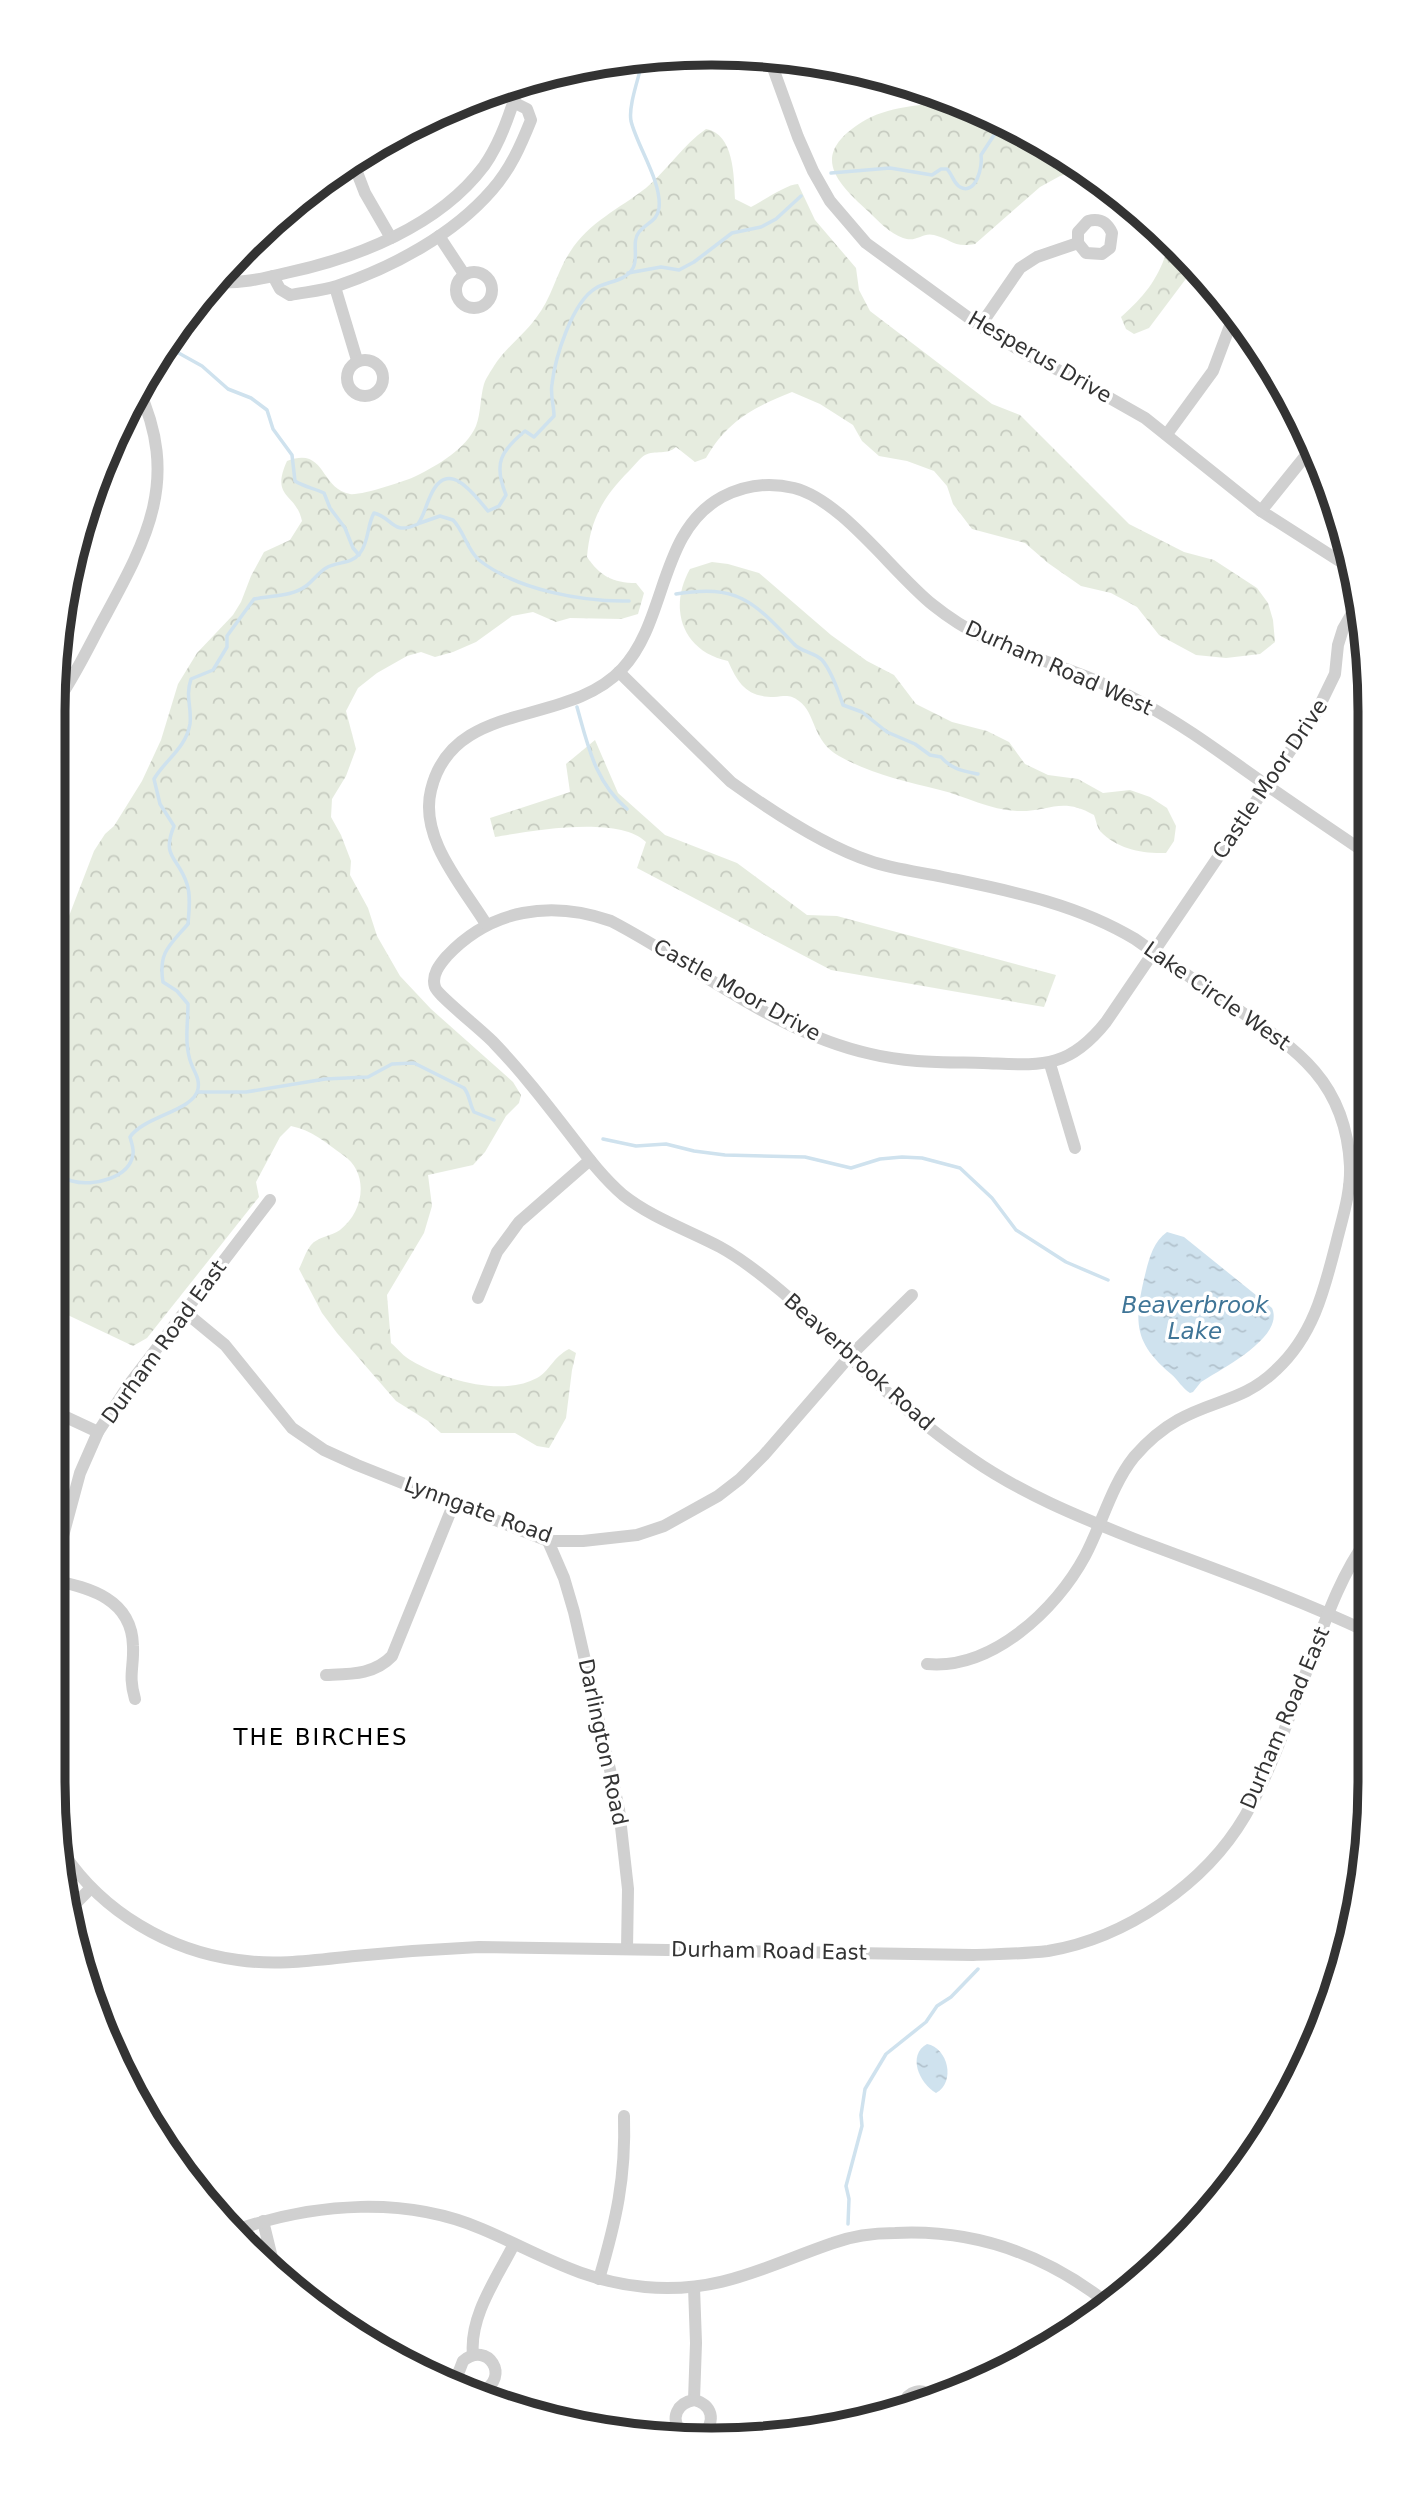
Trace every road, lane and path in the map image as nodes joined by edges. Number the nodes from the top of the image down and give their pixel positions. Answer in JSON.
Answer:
{"nodes":[{"id":1,"x":773,"y":68,"type":"edge"},
{"id":2,"x":515,"y":96,"type":"edge"},
{"id":3,"x":513,"y":102,"type":"junction"},
{"id":4,"x":357,"y":171,"type":"edge"},
{"id":5,"x":439,"y":236,"type":"junction"},
{"id":6,"x":391,"y":238,"type":"junction"},
{"id":7,"x":1078,"y":243,"type":"dead end"},
{"id":8,"x":464,"y":274,"type":"dead end"},
{"id":9,"x":272,"y":276,"type":"junction"},
{"id":10,"x":227,"y":283,"type":"edge"},
{"id":11,"x":335,"y":287,"type":"junction"},
{"id":12,"x":1230,"y":325,"type":"edge"},
{"id":13,"x":980,"y":326,"type":"junction"},
{"id":14,"x":357,"y":360,"type":"dead end"},
{"id":15,"x":143,"y":402,"type":"edge"},
{"id":16,"x":1167,"y":434,"type":"junction"},
{"id":17,"x":1305,"y":456,"type":"edge"},
{"id":18,"x":1261,"y":511,"type":"junction"},
{"id":19,"x":1340,"y":562,"type":"edge"},
{"id":20,"x":1351,"y":615,"type":"edge"},
{"id":21,"x":619,"y":672,"type":"junction"},
{"id":22,"x":66,"y":688,"type":"edge"},
{"id":23,"x":1266,"y":785,"type":"junction"},
{"id":24,"x":1358,"y":848,"type":"edge"},
{"id":25,"x":486,"y":923,"type":"junction"},
{"id":26,"x":1153,"y":952,"type":"junction"},
{"id":27,"x":434,"y":978,"type":"joint"},
{"id":28,"x":1051,"y":1064,"type":"junction"},
{"id":29,"x":1075,"y":1148,"type":"dead end"},
{"id":30,"x":590,"y":1160,"type":"junction"},
{"id":31,"x":1349,"y":1186,"type":"junction"},
{"id":32,"x":1358,"y":1187,"type":"edge"},
{"id":33,"x":270,"y":1200,"type":"dead end"},
{"id":34,"x":912,"y":1295,"type":"dead end"},
{"id":35,"x":478,"y":1298,"type":"dead end"},
{"id":36,"x":185,"y":1312,"type":"junction"},
{"id":37,"x":849,"y":1357,"type":"junction"},
{"id":38,"x":65,"y":1417,"type":"edge"},
{"id":39,"x":98,"y":1432,"type":"junction"},
{"id":40,"x":454,"y":1503,"type":"junction"},
{"id":41,"x":1098,"y":1524,"type":"junction"},
{"id":42,"x":65,"y":1529,"type":"edge"},
{"id":43,"x":548,"y":1541,"type":"junction"},
{"id":44,"x":1358,"y":1553,"type":"edge"},
{"id":45,"x":65,"y":1583,"type":"edge"},
{"id":46,"x":1328,"y":1615,"type":"junction"},
{"id":47,"x":1358,"y":1628,"type":"edge"},
{"id":48,"x":928,"y":1664,"type":"dead end"},
{"id":49,"x":326,"y":1675,"type":"dead end"},
{"id":50,"x":135,"y":1699,"type":"dead end"},
{"id":51,"x":70,"y":1861,"type":"edge"},
{"id":52,"x":91,"y":1888,"type":"junction"},
{"id":53,"x":76,"y":1903,"type":"edge"},
{"id":54,"x":627,"y":1949,"type":"junction"},
{"id":55,"x":624,"y":2116,"type":"dead end"},
{"id":56,"x":263,"y":2221,"type":"junction"},
{"id":57,"x":244,"y":2228,"type":"edge"},
{"id":58,"x":514,"y":2244,"type":"junction"},
{"id":59,"x":271,"y":2255,"type":"edge"},
{"id":60,"x":599,"y":2279,"type":"junction"},
{"id":61,"x":694,"y":2287,"type":"junction"},
{"id":62,"x":1100,"y":2298,"type":"edge"},
{"id":63,"x":473,"y":2355,"type":"junction"},
{"id":64,"x":460,"y":2377,"type":"edge"},
{"id":65,"x":487,"y":2388,"type":"edge"},
{"id":66,"x":924,"y":2392,"type":"edge"},
{"id":67,"x":906,"y":2398,"type":"edge"},
{"id":68,"x":694,"y":2400,"type":"junction"},
{"id":69,"x":679,"y":2427,"type":"edge"},
{"id":70,"x":708,"y":2428,"type":"edge"}],
"edges":[{"from":1,"to":13,"type":"street","name":"Hesperus Drive"},
{"from":2,"to":3,"type":"street"},
{"from":3,"to":5,"type":"street"},
{"from":3,"to":6,"type":"street"},
{"from":4,"to":6,"type":"street"},
{"from":5,"to":8,"type":"street"},
{"from":5,"to":11,"type":"street"},
{"from":6,"to":9,"type":"street"},
{"from":7,"to":13,"type":"street"},
{"from":9,"to":10,"type":"street"},
{"from":9,"to":11,"type":"street"},
{"from":11,"to":14,"type":"street"},
{"from":12,"to":16,"type":"street"},
{"from":13,"to":16,"type":"street","name":"Hesperus Drive"},
{"from":15,"to":22,"type":"street"},
{"from":16,"to":18,"type":"street","name":"Hesperus Drive"},
{"from":17,"to":18,"type":"street"},
{"from":18,"to":19,"type":"street","name":"Hesperus Drive"},
{"from":20,"to":23,"type":"street","name":"Castle Moor Drive"},
{"from":21,"to":23,"type":"street","name":"Durham Road West"},
{"from":21,"to":25,"type":"street","name":"Durham Road West"},
{"from":21,"to":26,"type":"street","name":"Lake Circle West"},
{"from":23,"to":24,"type":"street","name":"Durham Road West"},
{"from":23,"to":26,"type":"street","name":"Castle Moor Drive"},
{"from":25,"to":27,"type":"street","name":"Castle Moor Drive"},
{"from":25,"to":28,"type":"street","name":"Castle Moor Drive"},
{"from":26,"to":28,"type":"street","name":"Castle Moor Drive"},
{"from":26,"to":31,"type":"street","name":"Lake Circle West"},
{"from":27,"to":30,"type":"street","name":"Beaverbrook Road"},
{"from":28,"to":29,"type":"street"},
{"from":30,"to":35,"type":"street"},
{"from":30,"to":37,"type":"street","name":"Beaverbrook Road"},
{"from":31,"to":32,"type":"street"},
{"from":31,"to":41,"type":"street","name":"Lake Circle West"},
{"from":33,"to":36,"type":"street","name":"Durham Road East"},
{"from":34,"to":37,"type":"street","name":"Lynngate Road"},
{"from":36,"to":39,"type":"street","name":"Durham Road East"},
{"from":36,"to":40,"type":"street","name":"Lynngate Road"},
{"from":37,"to":41,"type":"street","name":"Beaverbrook Road"},
{"from":37,"to":43,"type":"street","name":"Lynngate Road"},
{"from":38,"to":39,"type":"street"},
{"from":39,"to":42,"type":"street","name":"Durham Road East"},
{"from":40,"to":43,"type":"street","name":"Lynngate Road"},
{"from":40,"to":49,"type":"street"},
{"from":41,"to":46,"type":"street","name":"Beaverbrook Road"},
{"from":41,"to":48,"type":"street","name":"Lake Circle West"},
{"from":43,"to":54,"type":"street","name":"Darlington Road"},
{"from":44,"to":46,"type":"street"},
{"from":45,"to":50,"type":"street"},
{"from":46,"to":47,"type":"street","name":"Beaverbrook Road"},
{"from":46,"to":54,"type":"street","name":"Durham Road East"},
{"from":51,"to":52,"type":"street","name":"Durham Road East"},
{"from":52,"to":53,"type":"street"},
{"from":52,"to":54,"type":"street","name":"Durham Road East"},
{"from":55,"to":60,"type":"street"},
{"from":56,"to":57,"type":"street"},
{"from":56,"to":58,"type":"street"},
{"from":56,"to":59,"type":"street"},
{"from":58,"to":60,"type":"street"},
{"from":58,"to":63,"type":"street"},
{"from":60,"to":61,"type":"street"},
{"from":61,"to":62,"type":"street"},
{"from":61,"to":68,"type":"street"},
{"from":63,"to":64,"type":"street"},
{"from":63,"to":65,"type":"street"},
{"from":66,"to":67,"type":"street"},
{"from":68,"to":69,"type":"street"},
{"from":68,"to":70,"type":"street"}]}
